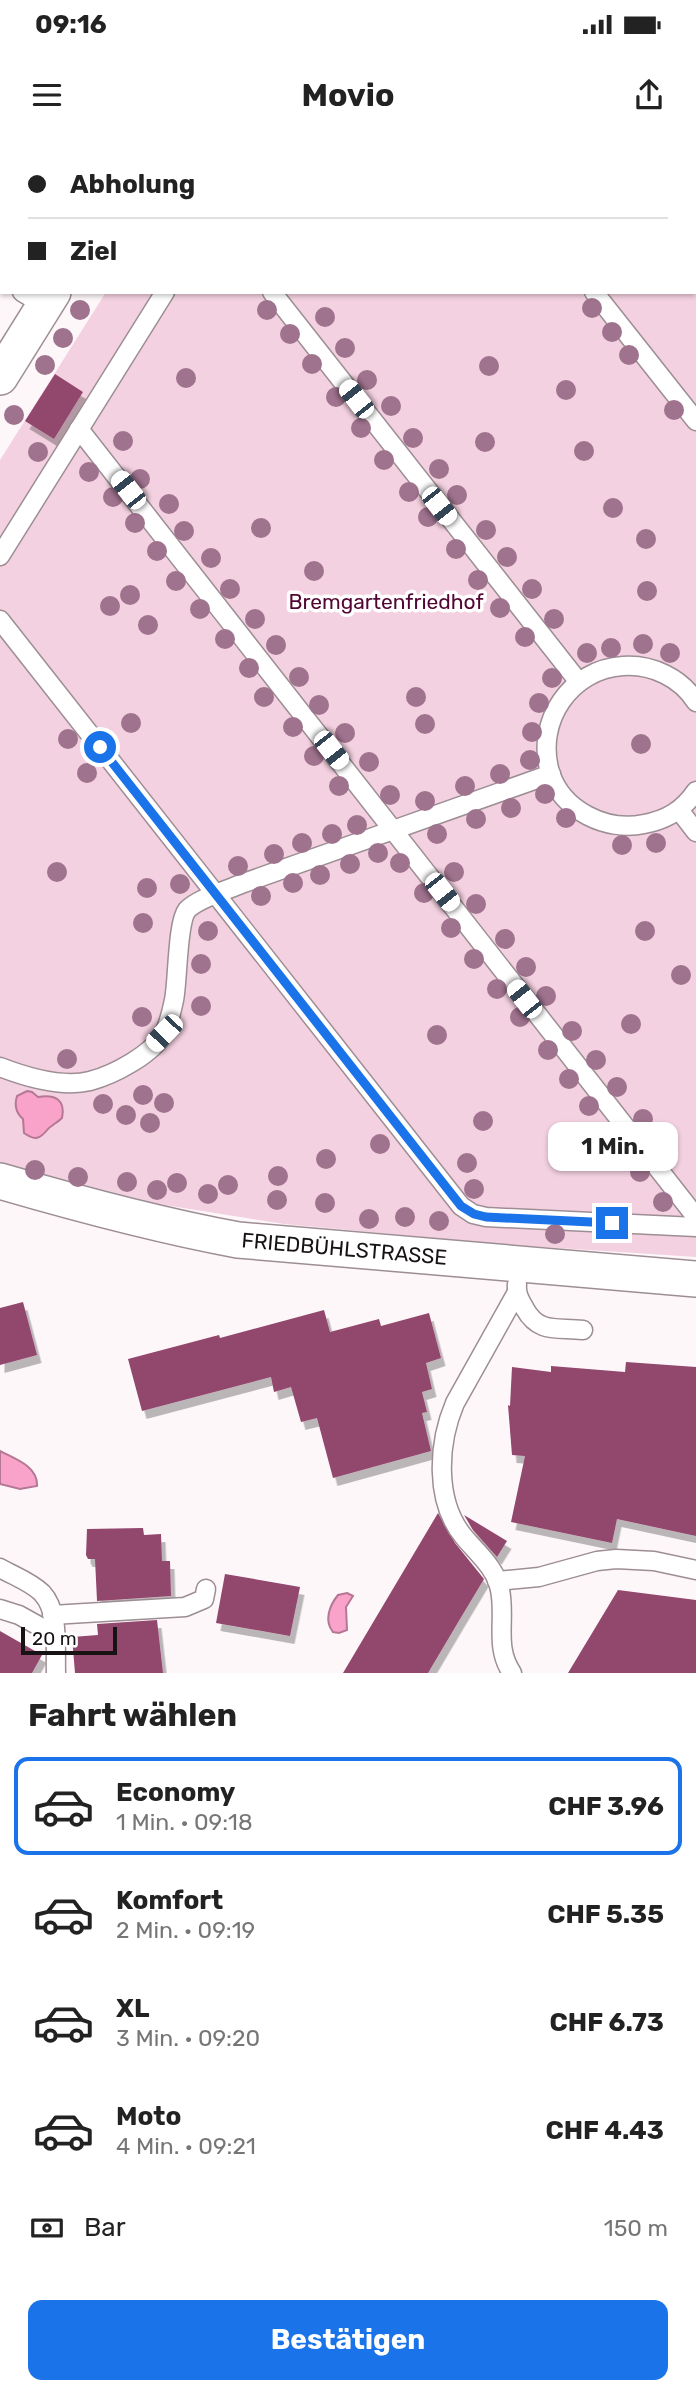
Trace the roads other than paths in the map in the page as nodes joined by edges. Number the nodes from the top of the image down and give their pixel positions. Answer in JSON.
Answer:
{"nodes":[{"id":1,"x":164,"y":294,"type":"edge"},
{"id":2,"x":274,"y":294,"type":"edge"},
{"id":3,"x":596,"y":294,"type":"edge"},
{"id":4,"x":40,"y":297,"type":"edge"},
{"id":5,"x":0,"y":377,"type":"edge"},
{"id":6,"x":696,"y":421,"type":"edge"},
{"id":7,"x":79,"y":429,"type":"junction"},
{"id":8,"x":0,"y":556,"type":"edge"},
{"id":9,"x":0,"y":620,"type":"edge"},
{"id":10,"x":578,"y":681,"type":"junction"},
{"id":11,"x":695,"y":697,"type":"edge"},
{"id":12,"x":551,"y":774,"type":"junction"},
{"id":13,"x":696,"y":791,"type":"edge"},
{"id":14,"x":679,"y":810,"type":"junction"},
{"id":15,"x":393,"y":829,"type":"junction"},
{"id":16,"x":696,"y":832,"type":"edge"},
{"id":17,"x":217,"y":894,"type":"junction"},
{"id":18,"x":0,"y":1067,"type":"edge"},
{"id":19,"x":0,"y":1181,"type":"edge"},
{"id":20,"x":696,"y":1217,"type":"edge"},
{"id":21,"x":696,"y":1227,"type":"edge"},
{"id":22,"x":517,"y":1278,"type":"junction"},
{"id":23,"x":696,"y":1279,"type":"edge"},
{"id":24,"x":583,"y":1330,"type":"dead end"},
{"id":25,"x":0,"y":1569,"type":"edge"},
{"id":26,"x":696,"y":1570,"type":"edge"},
{"id":27,"x":497,"y":1581,"type":"junction"},
{"id":28,"x":206,"y":1589,"type":"dead end"},
{"id":29,"x":0,"y":1609,"type":"edge"},
{"id":30,"x":52,"y":1615,"type":"junction"},
{"id":31,"x":55,"y":1634,"type":"junction"},
{"id":32,"x":55,"y":1673,"type":"edge"},
{"id":33,"x":512,"y":1673,"type":"edge"}],
"edges":[{"from":1,"to":7,"type":"lane"},
{"from":2,"to":10,"type":"lane"},
{"from":3,"to":6,"type":"lane"},
{"from":4,"to":5,"type":"street"},
{"from":7,"to":8,"type":"lane"},
{"from":7,"to":15,"type":"lane"},
{"from":9,"to":17,"type":"lane"},
{"from":10,"to":11,"type":"lane"},
{"from":10,"to":12,"type":"lane"},
{"from":12,"to":14,"type":"lane"},
{"from":12,"to":15,"type":"lane"},
{"from":13,"to":14,"type":"lane"},
{"from":14,"to":16,"type":"lane"},
{"from":15,"to":17,"type":"lane"},
{"from":15,"to":20,"type":"lane"},
{"from":17,"to":18,"type":"lane"},
{"from":17,"to":21,"type":"lane"},
{"from":19,"to":22,"type":"street","name":"FRIEDBÜHLSTRASSE"},
{"from":22,"to":23,"type":"street","name":"FRIEDBÜHLSTRASSE"},
{"from":22,"to":24,"type":"lane"},
{"from":22,"to":27,"type":"lane"},
{"from":25,"to":30,"type":"lane"},
{"from":26,"to":27,"type":"lane"},
{"from":27,"to":33,"type":"lane"},
{"from":28,"to":30,"type":"lane"},
{"from":29,"to":31,"type":"lane"},
{"from":30,"to":31,"type":"lane"},
{"from":31,"to":32,"type":"lane"}]}
